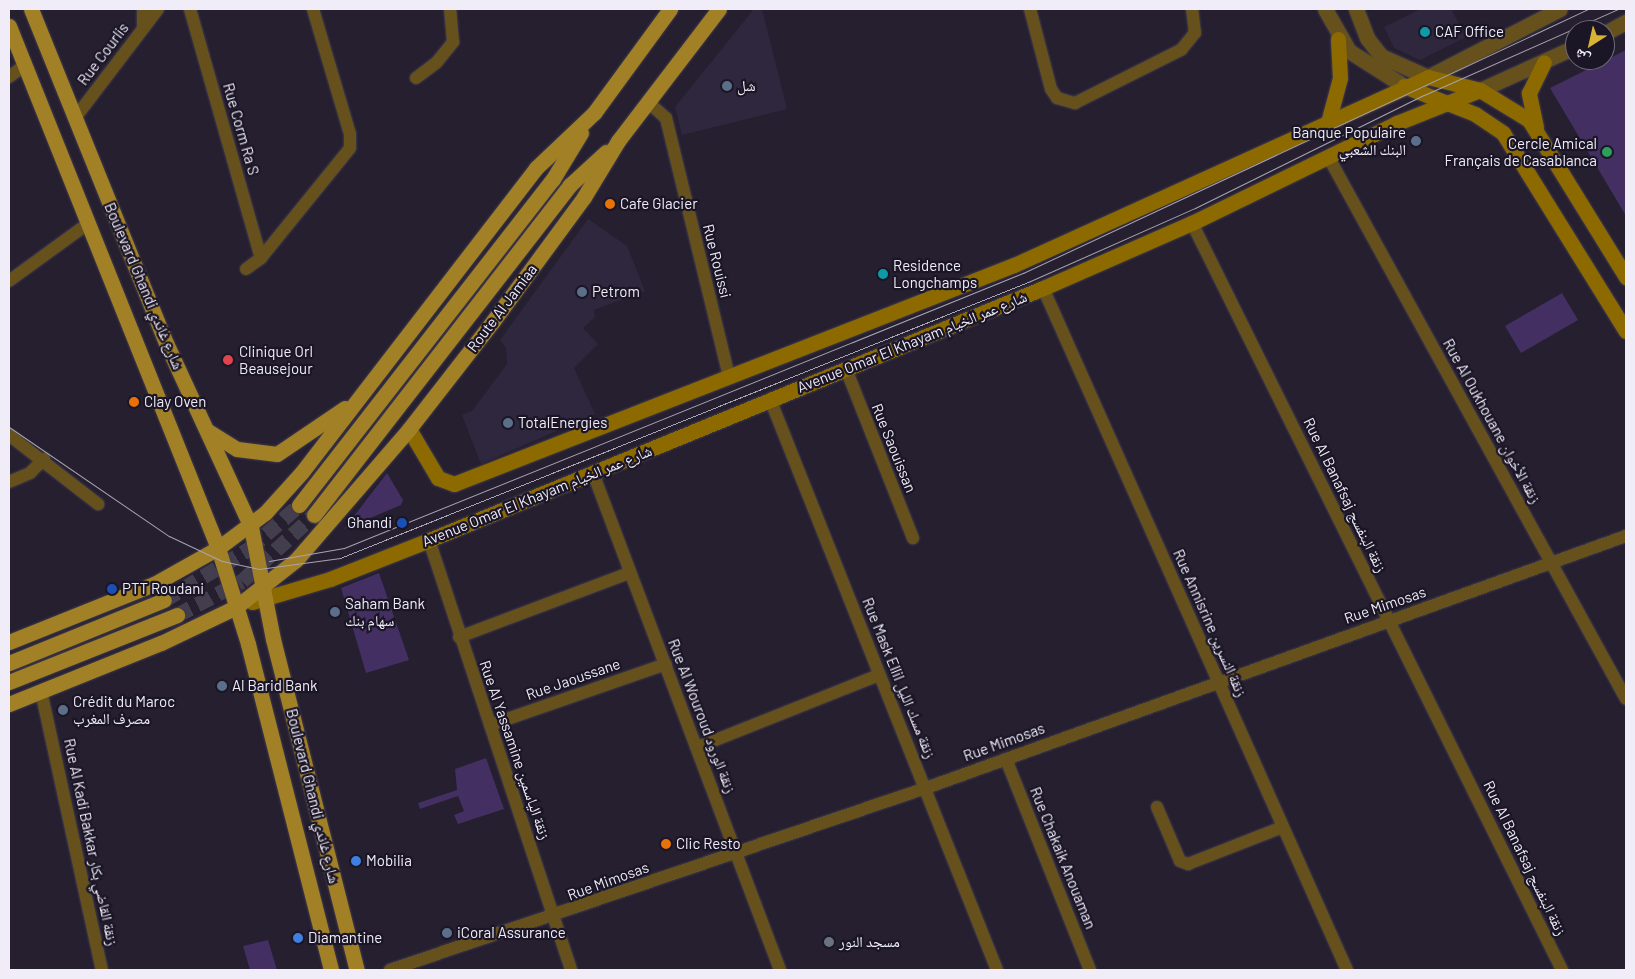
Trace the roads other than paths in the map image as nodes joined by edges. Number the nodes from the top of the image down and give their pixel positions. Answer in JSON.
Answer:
{"nodes":[{"id":1,"x":31,"y":9,"type":"edge"},
{"id":2,"x":143,"y":9,"type":"edge"},
{"id":3,"x":158,"y":9,"type":"edge"},
{"id":4,"x":190,"y":9,"type":"edge"},
{"id":5,"x":313,"y":9,"type":"edge"},
{"id":6,"x":450,"y":9,"type":"edge"},
{"id":7,"x":670,"y":9,"type":"edge"},
{"id":8,"x":719,"y":9,"type":"edge"},
{"id":9,"x":1030,"y":9,"type":"edge"},
{"id":10,"x":1192,"y":9,"type":"edge"},
{"id":11,"x":1325,"y":9,"type":"edge"},
{"id":12,"x":1356,"y":9,"type":"edge"},
{"id":13,"x":1560,"y":9,"type":"edge"},
{"id":14,"x":9,"y":26,"type":"edge"},
{"id":15,"x":143,"y":28,"type":"junction"},
{"id":16,"x":1338,"y":39,"type":"junction"},
{"id":17,"x":1565,"y":52,"type":"edge"},
{"id":18,"x":1544,"y":62,"type":"junction"},
{"id":19,"x":24,"y":65,"type":"junction"},
{"id":20,"x":1428,"y":76,"type":"junction"},
{"id":21,"x":9,"y":77,"type":"edge"},
{"id":22,"x":416,"y":78,"type":"dead end"},
{"id":23,"x":1404,"y":86,"type":"junction"},
{"id":24,"x":1480,"y":90,"type":"junction"},
{"id":25,"x":648,"y":102,"type":"junction"},
{"id":26,"x":1447,"y":102,"type":"junction"},
{"id":27,"x":594,"y":113,"type":"junction"},
{"id":28,"x":75,"y":118,"type":"junction"},
{"id":29,"x":1329,"y":119,"type":"junction"},
{"id":30,"x":1536,"y":127,"type":"junction"},
{"id":31,"x":618,"y":141,"type":"junction"},
{"id":32,"x":1329,"y":158,"type":"junction"},
{"id":33,"x":1192,"y":223,"type":"junction"},
{"id":34,"x":86,"y":225,"type":"junction"},
{"id":35,"x":261,"y":258,"type":"junction"},
{"id":36,"x":246,"y":270,"type":"dead end"},
{"id":37,"x":1626,"y":277,"type":"edge"},
{"id":38,"x":9,"y":281,"type":"edge"},
{"id":39,"x":1043,"y":288,"type":"junction"},
{"id":40,"x":1626,"y":331,"type":"edge"},
{"id":41,"x":846,"y":369,"type":"junction"},
{"id":42,"x":729,"y":377,"type":"junction"},
{"id":43,"x":361,"y":397,"type":"junction"},
{"id":44,"x":770,"y":399,"type":"junction"},
{"id":45,"x":409,"y":429,"type":"junction"},
{"id":46,"x":208,"y":430,"type":"junction"},
{"id":47,"x":9,"y":435,"type":"edge"},
{"id":48,"x":44,"y":459,"type":"junction"},
{"id":49,"x":593,"y":473,"type":"junction"},
{"id":50,"x":9,"y":482,"type":"edge"},
{"id":51,"x":98,"y":504,"type":"dead end"},
{"id":52,"x":299,"y":505,"type":"tunnel mouth"},
{"id":53,"x":314,"y":515,"type":"tunnel mouth"},
{"id":54,"x":251,"y":527,"type":"junction"},
{"id":55,"x":1626,"y":536,"type":"edge"},
{"id":56,"x":912,"y":538,"type":"dead end"},
{"id":57,"x":428,"y":540,"type":"junction"},
{"id":58,"x":218,"y":548,"type":"junction"},
{"id":59,"x":1552,"y":564,"type":"junction"},
{"id":60,"x":629,"y":573,"type":"junction"},
{"id":61,"x":264,"y":593,"type":"junction"},
{"id":62,"x":164,"y":600,"type":"tunnel mouth"},
{"id":63,"x":236,"y":607,"type":"junction"},
{"id":64,"x":176,"y":615,"type":"tunnel mouth"},
{"id":65,"x":1389,"y":621,"type":"junction"},
{"id":66,"x":459,"y":637,"type":"junction"},
{"id":67,"x":9,"y":642,"type":"edge"},
{"id":68,"x":9,"y":663,"type":"edge"},
{"id":69,"x":666,"y":664,"type":"junction"},
{"id":70,"x":879,"y":675,"type":"junction"},
{"id":71,"x":1218,"y":681,"type":"junction"},
{"id":72,"x":9,"y":682,"type":"edge"},
{"id":73,"x":41,"y":691,"type":"junction"},
{"id":74,"x":1626,"y":699,"type":"edge"},
{"id":75,"x":9,"y":704,"type":"edge"},
{"id":76,"x":490,"y":725,"type":"junction"},
{"id":77,"x":698,"y":747,"type":"junction"},
{"id":78,"x":1006,"y":759,"type":"junction"},
{"id":79,"x":926,"y":788,"type":"junction"},
{"id":80,"x":1156,"y":808,"type":"dead end"},
{"id":81,"x":1283,"y":827,"type":"junction"},
{"id":82,"x":736,"y":852,"type":"junction"},
{"id":83,"x":554,"y":917,"type":"junction"},
{"id":84,"x":102,"y":970,"type":"edge"},
{"id":85,"x":331,"y":970,"type":"edge"},
{"id":86,"x":357,"y":970,"type":"edge"},
{"id":87,"x":390,"y":970,"type":"edge"},
{"id":88,"x":571,"y":970,"type":"edge"},
{"id":89,"x":780,"y":970,"type":"edge"},
{"id":90,"x":997,"y":970,"type":"edge"},
{"id":91,"x":1090,"y":970,"type":"edge"},
{"id":92,"x":1347,"y":970,"type":"edge"},
{"id":93,"x":1562,"y":970,"type":"edge"}],
"edges":[{"from":1,"to":28,"type":"main road","name":"Boulevard Ghandi شارع غاندي"},
{"from":2,"to":15,"type":"street"},
{"from":3,"to":15,"type":"street","name":"Rue Courlis"},
{"from":4,"to":35,"type":"street","name":"Rue Corm Ra S"},
{"from":5,"to":35,"type":"street"},
{"from":6,"to":22,"type":"street"},
{"from":7,"to":27,"type":"main road"},
{"from":8,"to":25,"type":"main road","name":"Route Al Jamiaa"},
{"from":9,"to":10,"type":"street"},
{"from":11,"to":16,"type":"street"},
{"from":12,"to":20,"type":"street"},
{"from":13,"to":20,"type":"street"},
{"from":14,"to":19,"type":"main road","name":"Boulevard Ghandi شارع غاندي"},
{"from":15,"to":28,"type":"street","name":"Rue Courlis"},
{"from":16,"to":23,"type":"street"},
{"from":16,"to":29,"type":"main road"},
{"from":17,"to":18,"type":"street","name":"Avenue Omar El Khayam شارع عمر الخيام"},
{"from":18,"to":24,"type":"street","name":"Avenue Omar El Khayam شارع عمر الخيام"},
{"from":18,"to":30,"type":"main road"},
{"from":19,"to":21,"type":"street"},
{"from":19,"to":34,"type":"main road","name":"Boulevard Ghandi شارع غاندي"},
{"from":20,"to":23,"type":"main road"},
{"from":20,"to":24,"type":"main road"},
{"from":23,"to":26,"type":"main road"},
{"from":23,"to":29,"type":"main road"},
{"from":24,"to":26,"type":"main road","name":"Avenue Omar El Khayam شارع عمر الخيام"},
{"from":24,"to":30,"type":"main road"},
{"from":25,"to":31,"type":"main road","name":"Route Al Jamiaa"},
{"from":25,"to":42,"type":"street","name":"Rue Rouissi"},
{"from":26,"to":32,"type":"main road","name":"Avenue Omar El Khayam شارع عمر الخيام"},
{"from":26,"to":40,"type":"main road"},
{"from":27,"to":43,"type":"main road"},
{"from":27,"to":52,"type":"main road"},
{"from":28,"to":46,"type":"main road","name":"Boulevard Ghandi شارع غاندي"},
{"from":29,"to":42,"type":"main road"},
{"from":30,"to":37,"type":"main road"},
{"from":31,"to":45,"type":"main road","name":"Route Al Jamiaa"},
{"from":31,"to":53,"type":"main road"},
{"from":32,"to":33,"type":"main road","name":"Avenue Omar El Khayam شارع عمر الخيام"},
{"from":32,"to":59,"type":"street","name":"Rue Al Oukhouane زنقة الأخوان"},
{"from":33,"to":39,"type":"main road","name":"Avenue Omar El Khayam شارع عمر الخيام"},
{"from":33,"to":65,"type":"street","name":"Rue Al Banafsaj زنقة البنفسج"},
{"from":34,"to":38,"type":"street"},
{"from":34,"to":58,"type":"main road","name":"Boulevard Ghandi شارع غاندي"},
{"from":35,"to":36,"type":"street"},
{"from":39,"to":41,"type":"main road","name":"Avenue Omar El Khayam شارع عمر الخيام"},
{"from":39,"to":71,"type":"street","name":"Rue Annisrine زنقة النسرين"},
{"from":41,"to":44,"type":"main road","name":"Avenue Omar El Khayam شارع عمر الخيام"},
{"from":41,"to":56,"type":"street","name":"Rue Saouissan"},
{"from":42,"to":45,"type":"main road"},
{"from":43,"to":46,"type":"main road"},
{"from":43,"to":54,"type":"main road"},
{"from":44,"to":49,"type":"main road","name":"Avenue Omar El Khayam شارع عمر الخيام"},
{"from":44,"to":70,"type":"street","name":"Rue Mask Ellil زنقة مسك الليل"},
{"from":45,"to":61,"type":"main road","name":"Route Al Jamiaa"},
{"from":46,"to":54,"type":"main road","name":"Boulevard Ghandi شارع غاندي"},
{"from":47,"to":48,"type":"street"},
{"from":48,"to":50,"type":"street"},
{"from":48,"to":51,"type":"street"},
{"from":49,"to":57,"type":"main road","name":"Avenue Omar El Khayam شارع عمر الخيام"},
{"from":49,"to":60,"type":"street","name":"Rue Al Wouroud زنقة الورود"},
{"from":54,"to":58,"type":"main road"},
{"from":54,"to":61,"type":"main road","name":"Boulevard Ghandi شارع غاندي"},
{"from":55,"to":59,"type":"street","name":"Rue Mimosas"},
{"from":57,"to":61,"type":"main road","name":"Avenue Omar El Khayam شارع عمر الخيام"},
{"from":57,"to":66,"type":"street","name":"Rue Al Yassamine زنقة الياسمين"},
{"from":58,"to":63,"type":"main road","name":"Boulevard Ghandi شارع غاندي"},
{"from":58,"to":67,"type":"main road"},
{"from":59,"to":65,"type":"street","name":"Rue Mimosas"},
{"from":59,"to":74,"type":"street","name":"Rue Al Oukhouane زنقة الأخوان"},
{"from":60,"to":66,"type":"street"},
{"from":60,"to":69,"type":"street","name":"Rue Al Wouroud زنقة الورود"},
{"from":61,"to":63,"type":"main road","name":"Route Al Jamiaa"},
{"from":61,"to":86,"type":"main road","name":"Boulevard Ghandi شارع غاندي"},
{"from":62,"to":68,"type":"main road"},
{"from":63,"to":73,"type":"main road","name":"Route Al Jamiaa"},
{"from":63,"to":85,"type":"main road","name":"Boulevard Ghandi شارع غاندي"},
{"from":64,"to":72,"type":"main road"},
{"from":65,"to":71,"type":"street","name":"Rue Mimosas"},
{"from":65,"to":93,"type":"street","name":"Rue Al Banafsaj زنقة البنفسج"},
{"from":66,"to":76,"type":"street","name":"Rue Al Yassamine زنقة الياسمين"},
{"from":69,"to":76,"type":"street","name":"Rue Jaoussane"},
{"from":69,"to":77,"type":"street","name":"Rue Al Wouroud زنقة الورود"},
{"from":70,"to":77,"type":"street"},
{"from":70,"to":79,"type":"street","name":"Rue Mask Ellil زنقة مسك الليل"},
{"from":71,"to":78,"type":"street","name":"Rue Mimosas"},
{"from":71,"to":81,"type":"street","name":"Rue Annisrine زنقة النسرين"},
{"from":73,"to":75,"type":"main road","name":"Route Al Jamiaa"},
{"from":73,"to":84,"type":"street","name":"Rue Al Kadi Bakkar زنقة القاضي بكار"},
{"from":76,"to":83,"type":"street","name":"Rue Al Yassamine زنقة الياسمين"},
{"from":77,"to":82,"type":"street","name":"Rue Al Wouroud زنقة الورود"},
{"from":78,"to":79,"type":"street","name":"Rue Mimosas"},
{"from":78,"to":91,"type":"street","name":"Rue Chakaik Anouaman"},
{"from":79,"to":82,"type":"street","name":"Rue Mimosas"},
{"from":79,"to":90,"type":"street","name":"Rue Mask Ellil زنقة مسك الليل"},
{"from":80,"to":81,"type":"street"},
{"from":81,"to":92,"type":"street","name":"Rue Annisrine زنقة النسرين"},
{"from":82,"to":83,"type":"street","name":"Rue Mimosas"},
{"from":82,"to":89,"type":"street","name":"Rue Al Wouroud زنقة الورود"},
{"from":83,"to":87,"type":"street","name":"Rue Mimosas"},
{"from":83,"to":88,"type":"street","name":"Rue Al Yassamine زنقة الياسمين"}]}
